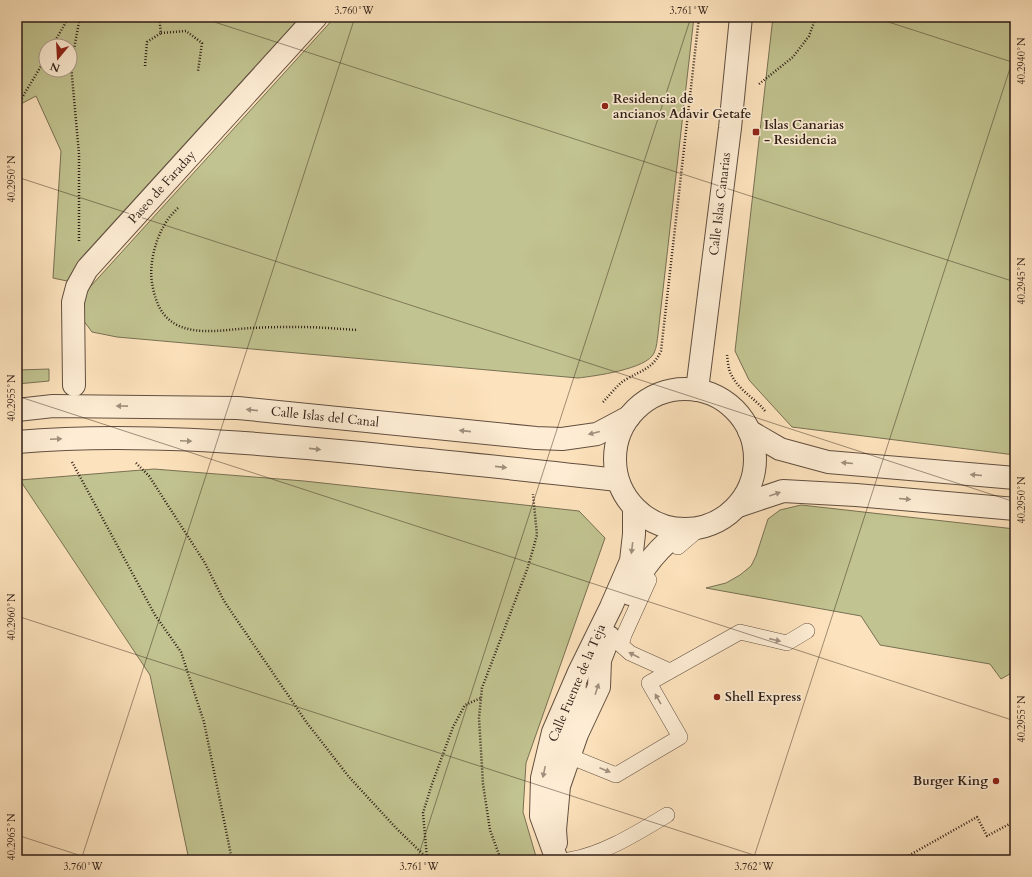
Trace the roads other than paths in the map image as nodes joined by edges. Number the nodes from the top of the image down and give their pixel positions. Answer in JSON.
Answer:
{"nodes":[{"id":1,"x":316,"y":17,"type":"edge"},
{"id":2,"x":741,"y":17,"type":"edge"},
{"id":3,"x":74,"y":385,"type":"dead end"},
{"id":4,"x":697,"y":390,"type":"junction"},
{"id":5,"x":17,"y":410,"type":"edge"},
{"id":6,"x":629,"y":417,"type":"junction"},
{"id":7,"x":749,"y":431,"type":"junction"},
{"id":8,"x":17,"y":442,"type":"edge"},
{"id":9,"x":1015,"y":478,"type":"edge"},
{"id":10,"x":617,"y":480,"type":"junction"},
{"id":11,"x":738,"y":506,"type":"junction"},
{"id":12,"x":634,"y":509,"type":"junction"},
{"id":13,"x":1015,"y":509,"type":"edge"},
{"id":14,"x":691,"y":529,"type":"junction"},
{"id":15,"x":807,"y":631,"type":"dead end"},
{"id":16,"x":670,"y":671,"type":"junction"},
{"id":17,"x":579,"y":672,"type":"junction"},
{"id":18,"x":569,"y":756,"type":"junction"},
{"id":19,"x":668,"y":815,"type":"dead end"},
{"id":20,"x":557,"y":860,"type":"edge"},
{"id":21,"x":569,"y":860,"type":"edge"}],
"edges":[{"from":1,"to":3,"type":"street","name":"Paseo de Faraday"},
{"from":2,"to":4,"type":"street","name":"Calle Islas Canarias"},
{"from":4,"to":6,"type":"street"},
{"from":4,"to":7,"type":"street"},
{"from":6,"to":5,"type":"street","name":"Calle Islas del Canal","one_way":true},
{"from":6,"to":10,"type":"street"},
{"from":9,"to":7,"type":"street","one_way":true},
{"from":7,"to":11,"type":"street"},
{"from":8,"to":10,"type":"street","one_way":true},
{"from":10,"to":12,"type":"street"},
{"from":11,"to":13,"type":"street","one_way":true},
{"from":11,"to":14,"type":"street"},
{"from":12,"to":14,"type":"street"},
{"from":12,"to":17,"type":"street","name":"Calle Fuente de la Teja","one_way":true},
{"from":16,"to":14,"type":"lane","one_way":true},
{"from":18,"to":14,"type":"street","name":"Calle Fuente de la Teja","one_way":true},
{"from":16,"to":15,"type":"lane","one_way":true},
{"from":18,"to":16,"type":"lane","one_way":true},
{"from":17,"to":18,"type":"lane"},
{"from":17,"to":20,"type":"street","name":"Calle Fuente de la Teja","one_way":true},
{"from":18,"to":20,"type":"street","name":"Calle Fuente de la Teja"},
{"from":19,"to":21,"type":"lane"}]}
